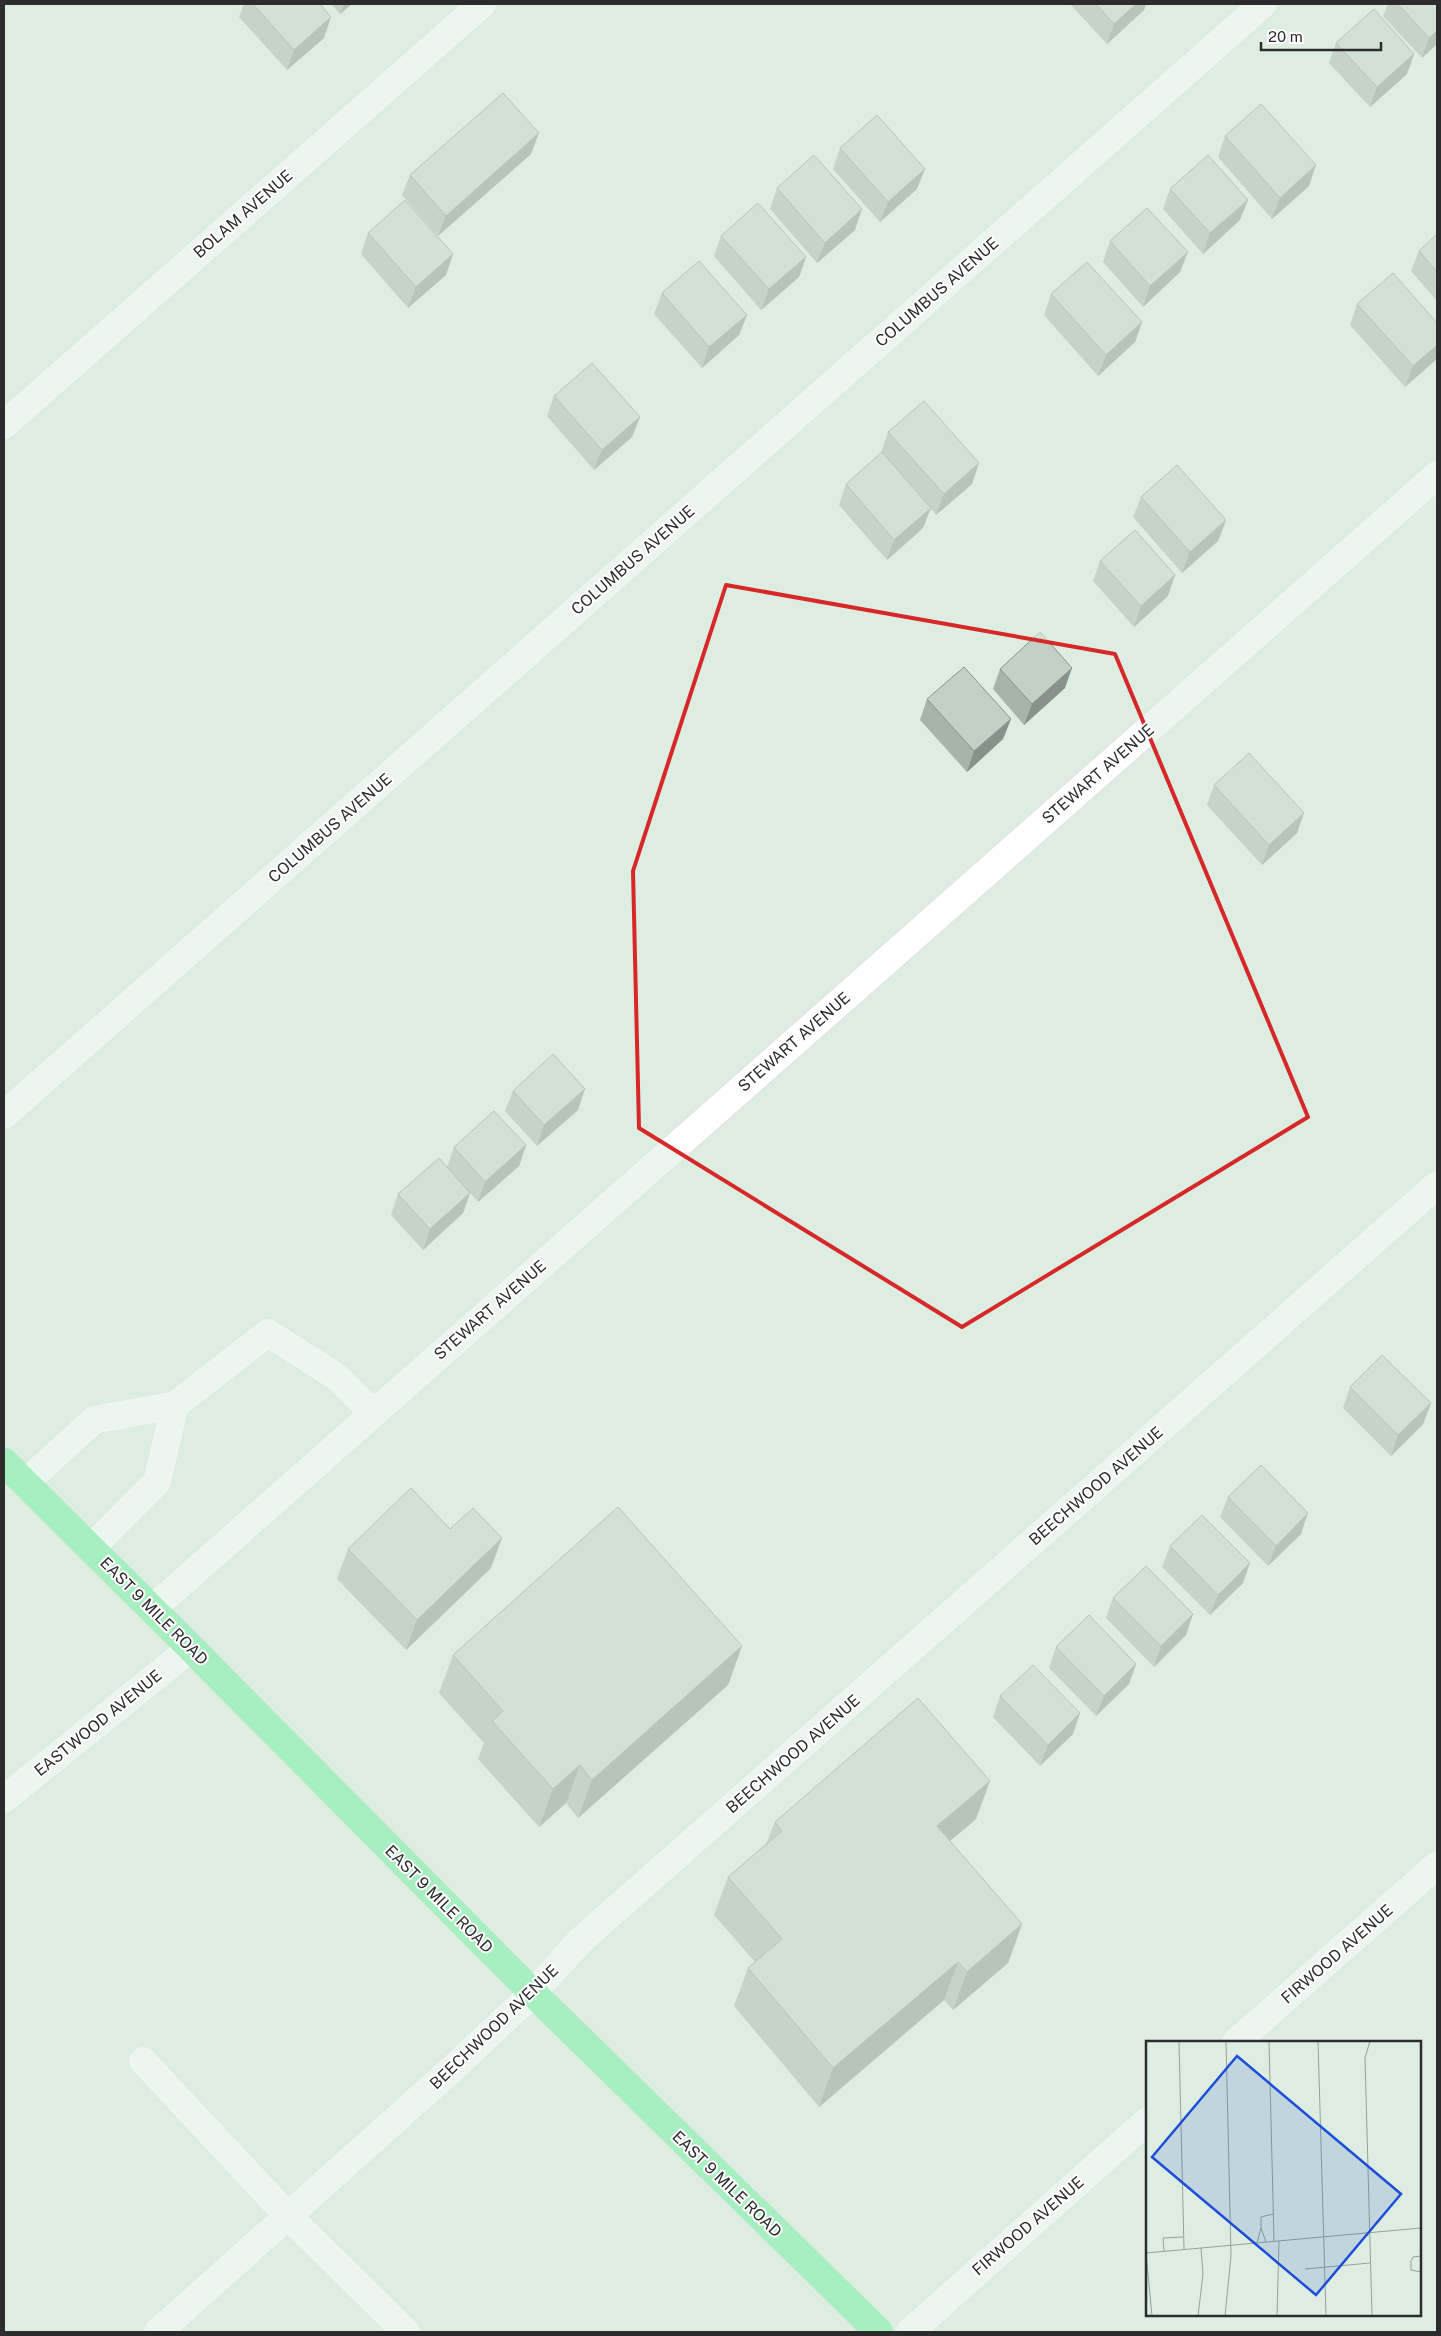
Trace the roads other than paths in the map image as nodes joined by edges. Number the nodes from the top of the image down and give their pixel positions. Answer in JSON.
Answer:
{"nodes":[{"id":1,"x":482,"y":4,"type":"edge"},
{"id":2,"x":1262,"y":4,"type":"edge"},
{"id":3,"x":4,"y":425,"type":"edge"},
{"id":4,"x":1437,"y":475,"type":"edge"},
{"id":5,"x":4,"y":1116,"type":"edge"},
{"id":6,"x":1437,"y":1185,"type":"edge"},
{"id":7,"x":175,"y":1405,"type":"junction"},
{"id":8,"x":373,"y":1413,"type":"junction"},
{"id":9,"x":4,"y":1462,"type":"edge"},
{"id":10,"x":25,"y":1483,"type":"junction"},
{"id":11,"x":91,"y":1548,"type":"junction"},
{"id":12,"x":152,"y":1609,"type":"junction"},
{"id":13,"x":192,"y":1648,"type":"junction"},
{"id":14,"x":4,"y":1799,"type":"edge"},
{"id":15,"x":1437,"y":1865,"type":"edge"},
{"id":16,"x":533,"y":1993,"type":"junction"},
{"id":17,"x":1237,"y":2041,"type":"edge"},
{"id":18,"x":144,"y":2061,"type":"dead end"},
{"id":19,"x":1146,"y":2122,"type":"edge"},
{"id":20,"x":288,"y":2216,"type":"junction"},
{"id":21,"x":158,"y":2332,"type":"edge"},
{"id":22,"x":406,"y":2332,"type":"edge"},
{"id":23,"x":879,"y":2332,"type":"edge"},
{"id":24,"x":910,"y":2332,"type":"edge"}],
"edges":[{"from":1,"to":3,"type":"street","name":"BOLAM AVENUE"},
{"from":2,"to":5,"type":"street","name":"COLUMBUS AVENUE"},
{"from":4,"to":8,"type":"street","name":"STEWART AVENUE"},
{"from":6,"to":16,"type":"street","name":"BEECHWOOD AVENUE"},
{"from":7,"to":8,"type":"street"},
{"from":7,"to":10,"type":"street"},
{"from":7,"to":11,"type":"street"},
{"from":8,"to":12,"type":"street","name":"STEWART AVENUE"},
{"from":9,"to":10,"type":"main road","name":"EAST 9 MILE ROAD"},
{"from":10,"to":11,"type":"main road","name":"EAST 9 MILE ROAD"},
{"from":11,"to":12,"type":"main road","name":"EAST 9 MILE ROAD"},
{"from":12,"to":13,"type":"main road","name":"EAST 9 MILE ROAD"},
{"from":13,"to":14,"type":"street","name":"EASTWOOD AVENUE"},
{"from":13,"to":16,"type":"main road","name":"EAST 9 MILE ROAD"},
{"from":15,"to":17,"type":"street","name":"FIRWOOD AVENUE"},
{"from":16,"to":20,"type":"street","name":"BEECHWOOD AVENUE"},
{"from":16,"to":23,"type":"main road","name":"EAST 9 MILE ROAD"},
{"from":18,"to":20,"type":"street"},
{"from":19,"to":24,"type":"street","name":"FIRWOOD AVENUE"},
{"from":20,"to":21,"type":"street","name":"BEECHWOOD AVENUE"},
{"from":20,"to":22,"type":"street"}]}
